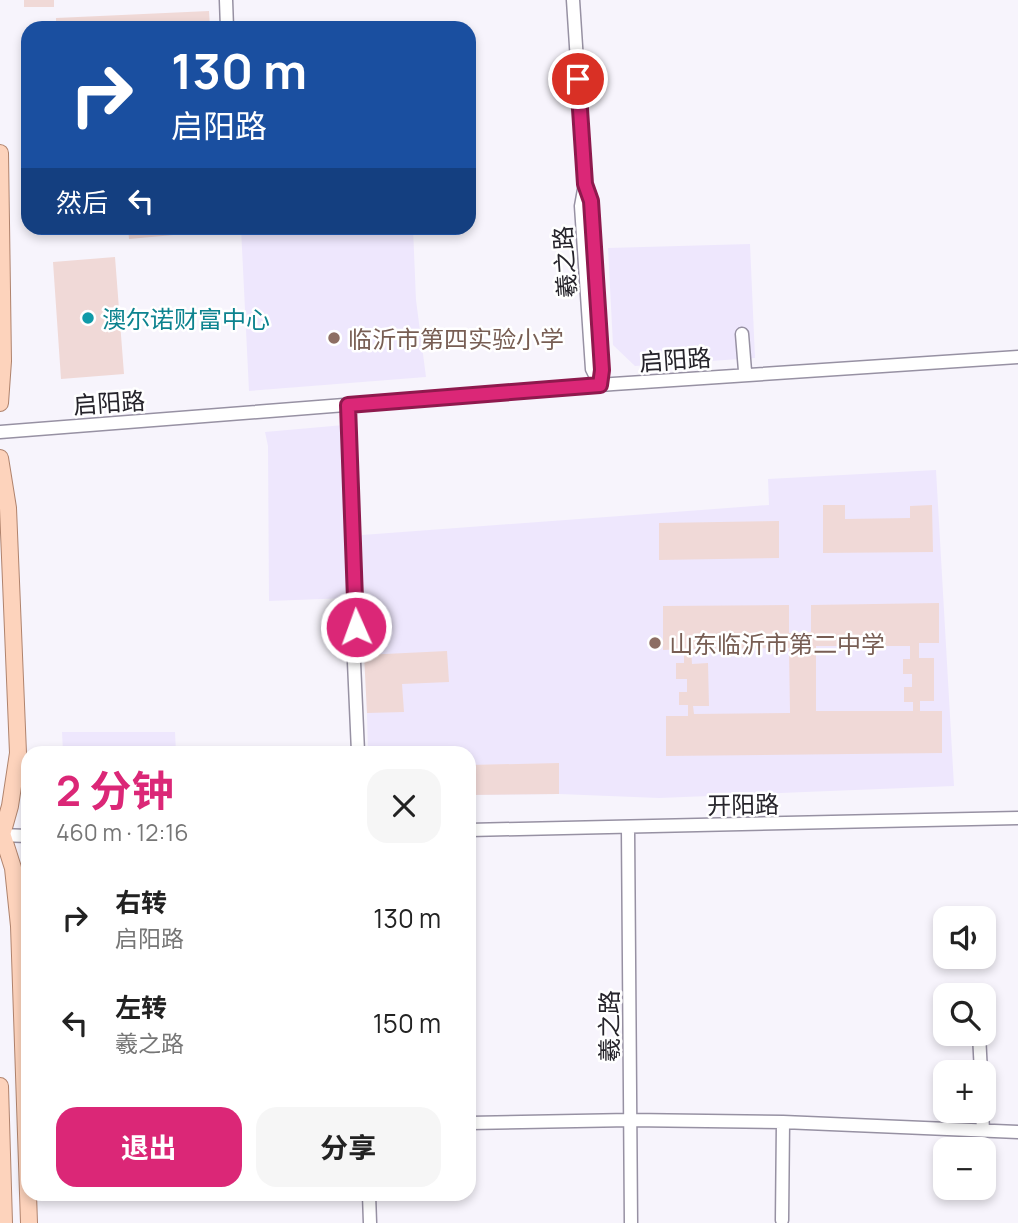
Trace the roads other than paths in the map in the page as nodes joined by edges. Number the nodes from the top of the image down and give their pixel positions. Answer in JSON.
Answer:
{"nodes":[{"id":1,"x":226,"y":0,"type":"edge"},
{"id":2,"x":573,"y":0,"type":"edge"},
{"id":3,"x":227,"y":21,"type":"edge"},
{"id":4,"x":0,"y":153,"type":"edge"},
{"id":5,"x":742,"y":334,"type":"dead end"},
{"id":6,"x":1018,"y":357,"type":"edge"},
{"id":7,"x":750,"y":373,"type":"junction"},
{"id":8,"x":600,"y":385,"type":"junction"},
{"id":9,"x":0,"y":403,"type":"edge"},
{"id":10,"x":348,"y":405,"type":"junction"},
{"id":11,"x":0,"y":432,"type":"edge"},
{"id":12,"x":0,"y":458,"type":"edge"},
{"id":13,"x":358,"y":746,"type":"edge"},
{"id":14,"x":1018,"y":818,"type":"edge"},
{"id":15,"x":628,"y":828,"type":"junction"},
{"id":16,"x":476,"y":830,"type":"edge"},
{"id":17,"x":0,"y":836,"type":"edge"},
{"id":18,"x":21,"y":836,"type":"edge"},
{"id":19,"x":21,"y":978,"type":"edge"},
{"id":20,"x":0,"y":1086,"type":"edge"},
{"id":21,"x":630,"y":1120,"type":"junction"},
{"id":22,"x":783,"y":1122,"type":"junction"},
{"id":23,"x":476,"y":1123,"type":"edge"},
{"id":24,"x":983,"y":1123,"type":"edge"},
{"id":25,"x":983,"y":1130,"type":"junction"},
{"id":26,"x":1018,"y":1132,"type":"edge"},
{"id":27,"x":29,"y":1201,"type":"edge"},
{"id":28,"x":369,"y":1201,"type":"edge"},
{"id":29,"x":782,"y":1220,"type":"dead end"},
{"id":30,"x":4,"y":1223,"type":"edge"},
{"id":31,"x":29,"y":1223,"type":"edge"},
{"id":32,"x":370,"y":1223,"type":"edge"},
{"id":33,"x":631,"y":1223,"type":"edge"}],
"edges":[{"from":1,"to":3,"type":"street"},
{"from":2,"to":8,"type":"street","name":"羲之路"},
{"from":4,"to":9,"type":"main road"},
{"from":5,"to":7,"type":"street"},
{"from":6,"to":7,"type":"street","name":"启阳路"},
{"from":7,"to":8,"type":"street","name":"启阳路"},
{"from":8,"to":10,"type":"street","name":"启阳路"},
{"from":10,"to":11,"type":"street","name":"启阳路"},
{"from":10,"to":13,"type":"street"},
{"from":12,"to":17,"type":"main road"},
{"from":14,"to":15,"type":"street","name":"开阳路"},
{"from":15,"to":16,"type":"street","name":"开阳路"},
{"from":15,"to":21,"type":"street","name":"羲之路"},
{"from":17,"to":18,"type":"street"},
{"from":17,"to":19,"type":"main road"},
{"from":20,"to":30,"type":"main road"},
{"from":21,"to":22,"type":"street"},
{"from":21,"to":23,"type":"street"},
{"from":21,"to":33,"type":"street","name":"羲之路"},
{"from":22,"to":25,"type":"street"},
{"from":22,"to":29,"type":"street"},
{"from":24,"to":25,"type":"street"},
{"from":25,"to":26,"type":"street"},
{"from":27,"to":31,"type":"main road"},
{"from":28,"to":32,"type":"street"}]}
